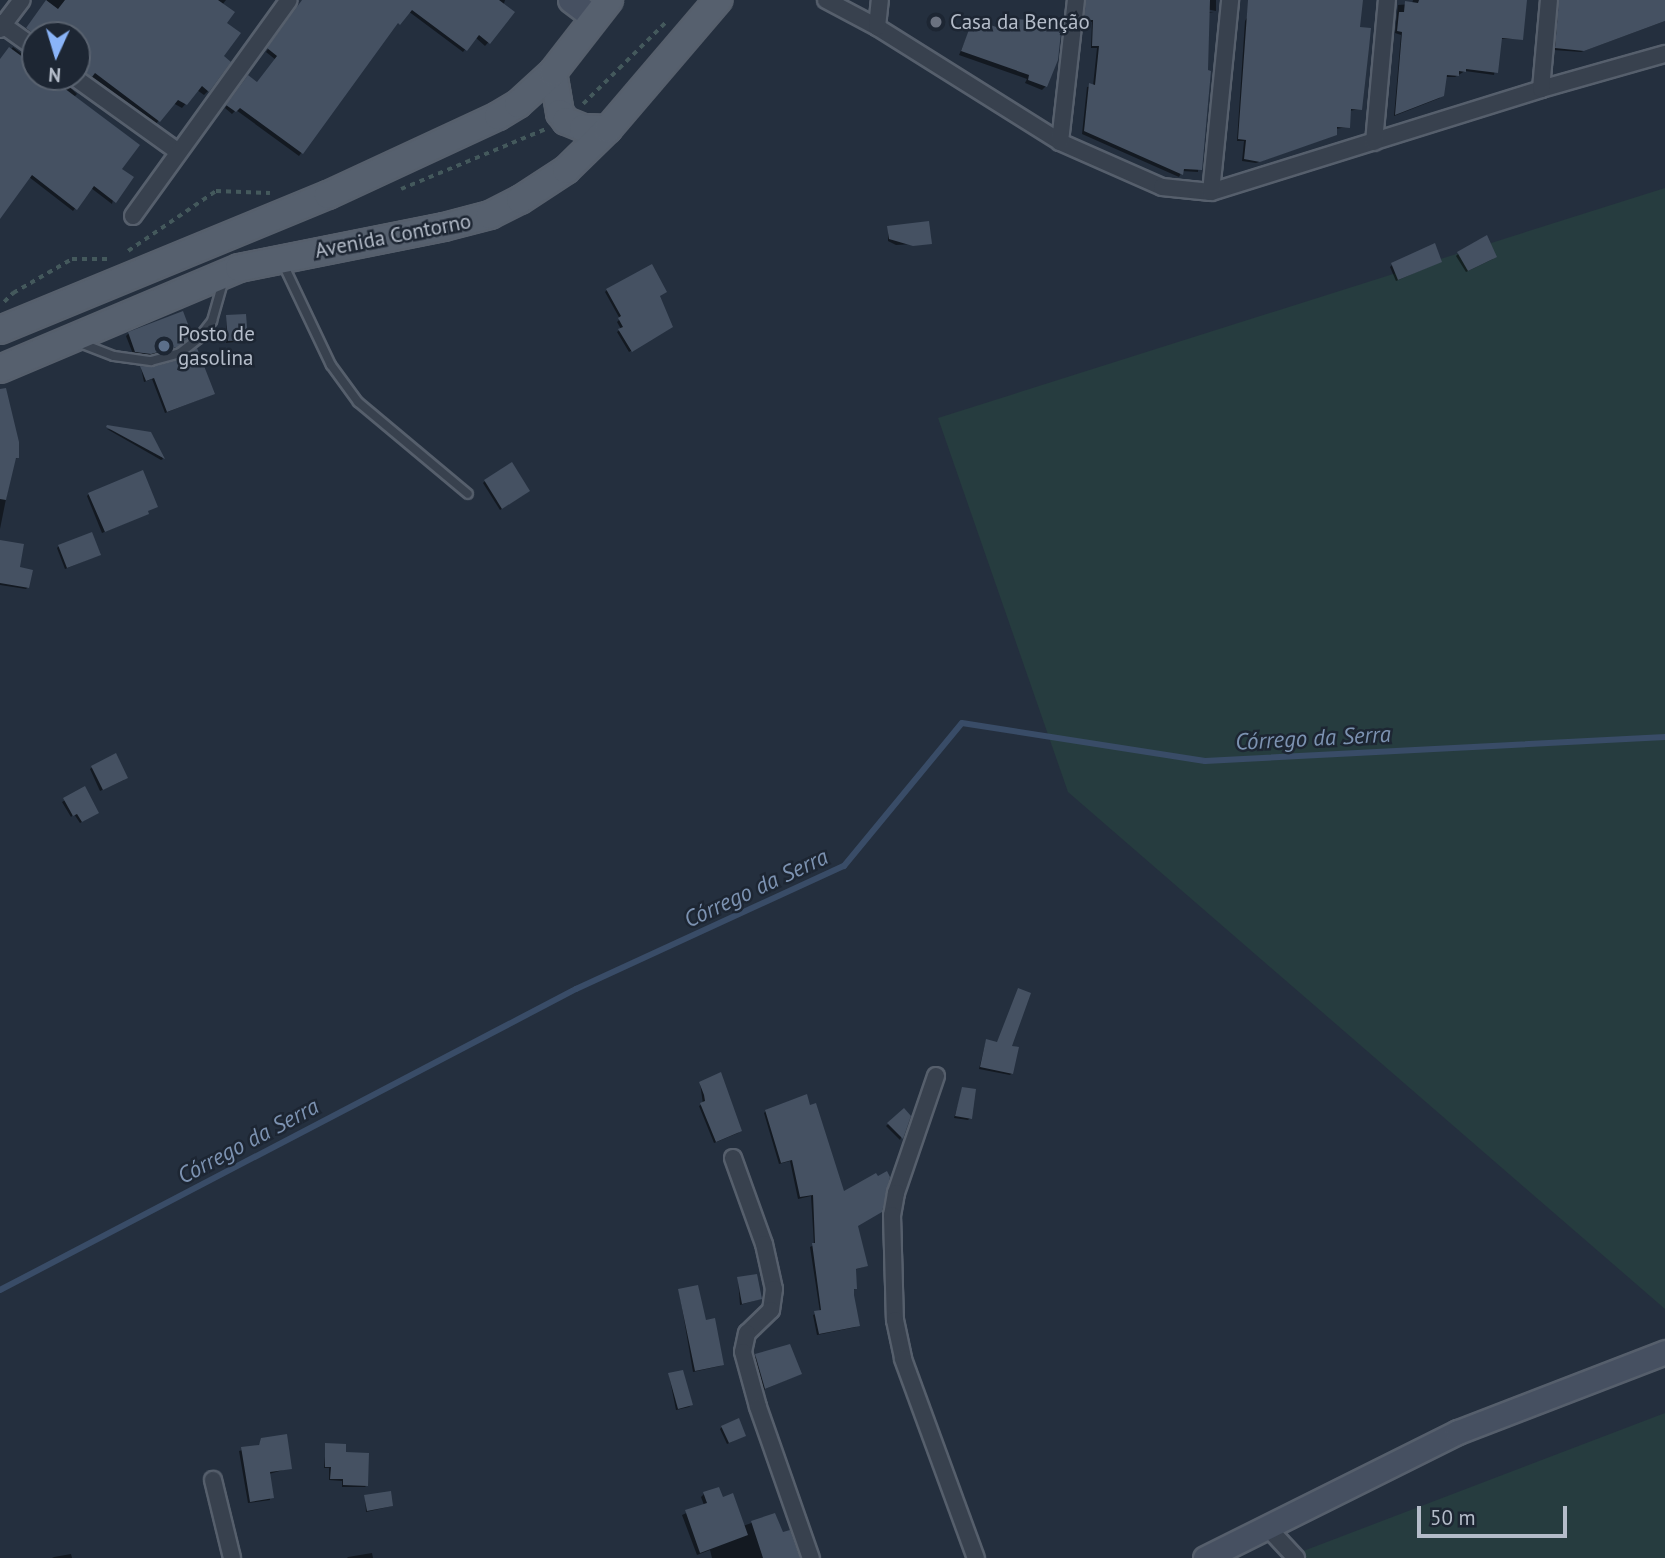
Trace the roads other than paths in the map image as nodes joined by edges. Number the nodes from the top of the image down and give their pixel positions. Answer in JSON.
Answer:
{"nodes":[{"id":1,"x":22,"y":0,"type":"edge"},
{"id":2,"x":289,"y":0,"type":"edge"},
{"id":3,"x":570,"y":0,"type":"edge"},
{"id":4,"x":718,"y":0,"type":"edge"},
{"id":5,"x":826,"y":0,"type":"edge"},
{"id":6,"x":880,"y":0,"type":"edge"},
{"id":7,"x":1076,"y":0,"type":"edge"},
{"id":8,"x":1230,"y":0,"type":"edge"},
{"id":9,"x":1387,"y":0,"type":"edge"},
{"id":10,"x":1549,"y":0,"type":"edge"},
{"id":11,"x":601,"y":9,"type":"edge"},
{"id":12,"x":1,"y":26,"type":"edge"},
{"id":13,"x":877,"y":27,"type":"junction"},
{"id":14,"x":21,"y":39,"type":"edge"},
{"id":15,"x":1665,"y":54,"type":"edge"},
{"id":16,"x":552,"y":72,"type":"junction"},
{"id":17,"x":91,"y":89,"type":"edge"},
{"id":18,"x":1541,"y":89,"type":"junction"},
{"id":19,"x":608,"y":129,"type":"junction"},
{"id":20,"x":1060,"y":142,"type":"junction"},
{"id":21,"x":1374,"y":142,"type":"junction"},
{"id":22,"x":177,"y":151,"type":"junction"},
{"id":23,"x":1211,"y":192,"type":"junction"},
{"id":24,"x":133,"y":216,"type":"dead end"},
{"id":25,"x":262,"y":220,"type":"junction"},
{"id":26,"x":280,"y":258,"type":"junction"},
{"id":27,"x":232,"y":270,"type":"junction"},
{"id":28,"x":77,"y":298,"type":"junction"},
{"id":29,"x":0,"y":330,"type":"edge"},
{"id":30,"x":62,"y":343,"type":"junction"},
{"id":31,"x":0,"y":369,"type":"edge"},
{"id":32,"x":468,"y":495,"type":"dead end"},
{"id":33,"x":936,"y":1076,"type":"dead end"},
{"id":34,"x":733,"y":1158,"type":"dead end"},
{"id":35,"x":1665,"y":1352,"type":"edge"},
{"id":36,"x":213,"y":1480,"type":"dead end"},
{"id":37,"x":1269,"y":1529,"type":"junction"},
{"id":38,"x":232,"y":1558,"type":"edge"},
{"id":39,"x":811,"y":1558,"type":"edge"},
{"id":40,"x":976,"y":1558,"type":"edge"},
{"id":41,"x":1205,"y":1558,"type":"edge"},
{"id":42,"x":1296,"y":1558,"type":"edge"}],
"edges":[{"from":1,"to":12,"type":"street"},
{"from":2,"to":22,"type":"street"},
{"from":3,"to":11,"type":"street"},
{"from":4,"to":19,"type":"main road","name":"Avenida Contorno"},
{"from":5,"to":13,"type":"street"},
{"from":6,"to":13,"type":"street"},
{"from":7,"to":20,"type":"street"},
{"from":8,"to":23,"type":"street"},
{"from":9,"to":21,"type":"street"},
{"from":10,"to":18,"type":"street"},
{"from":11,"to":16,"type":"main road"},
{"from":12,"to":14,"type":"street"},
{"from":13,"to":20,"type":"street"},
{"from":15,"to":18,"type":"street"},
{"from":16,"to":19,"type":"main road"},
{"from":16,"to":25,"type":"main road"},
{"from":17,"to":22,"type":"street"},
{"from":18,"to":21,"type":"street"},
{"from":19,"to":26,"type":"main road","name":"Avenida Contorno"},
{"from":20,"to":23,"type":"street"},
{"from":21,"to":23,"type":"street"},
{"from":22,"to":24,"type":"street"},
{"from":25,"to":27,"type":"main road"},
{"from":25,"to":28,"type":"main road"},
{"from":26,"to":27,"type":"main road","name":"Avenida Contorno"},
{"from":26,"to":32,"type":"lane"},
{"from":27,"to":30,"type":"main road","name":"Avenida Contorno"},
{"from":27,"to":30,"type":"lane"},
{"from":28,"to":29,"type":"main road"},
{"from":28,"to":30,"type":"main road"},
{"from":30,"to":31,"type":"main road","name":"Avenida Contorno"},
{"from":33,"to":40,"type":"street"},
{"from":34,"to":39,"type":"street"},
{"from":35,"to":37,"type":"street"},
{"from":36,"to":38,"type":"street"},
{"from":37,"to":41,"type":"street"},
{"from":37,"to":42,"type":"street"}]}
